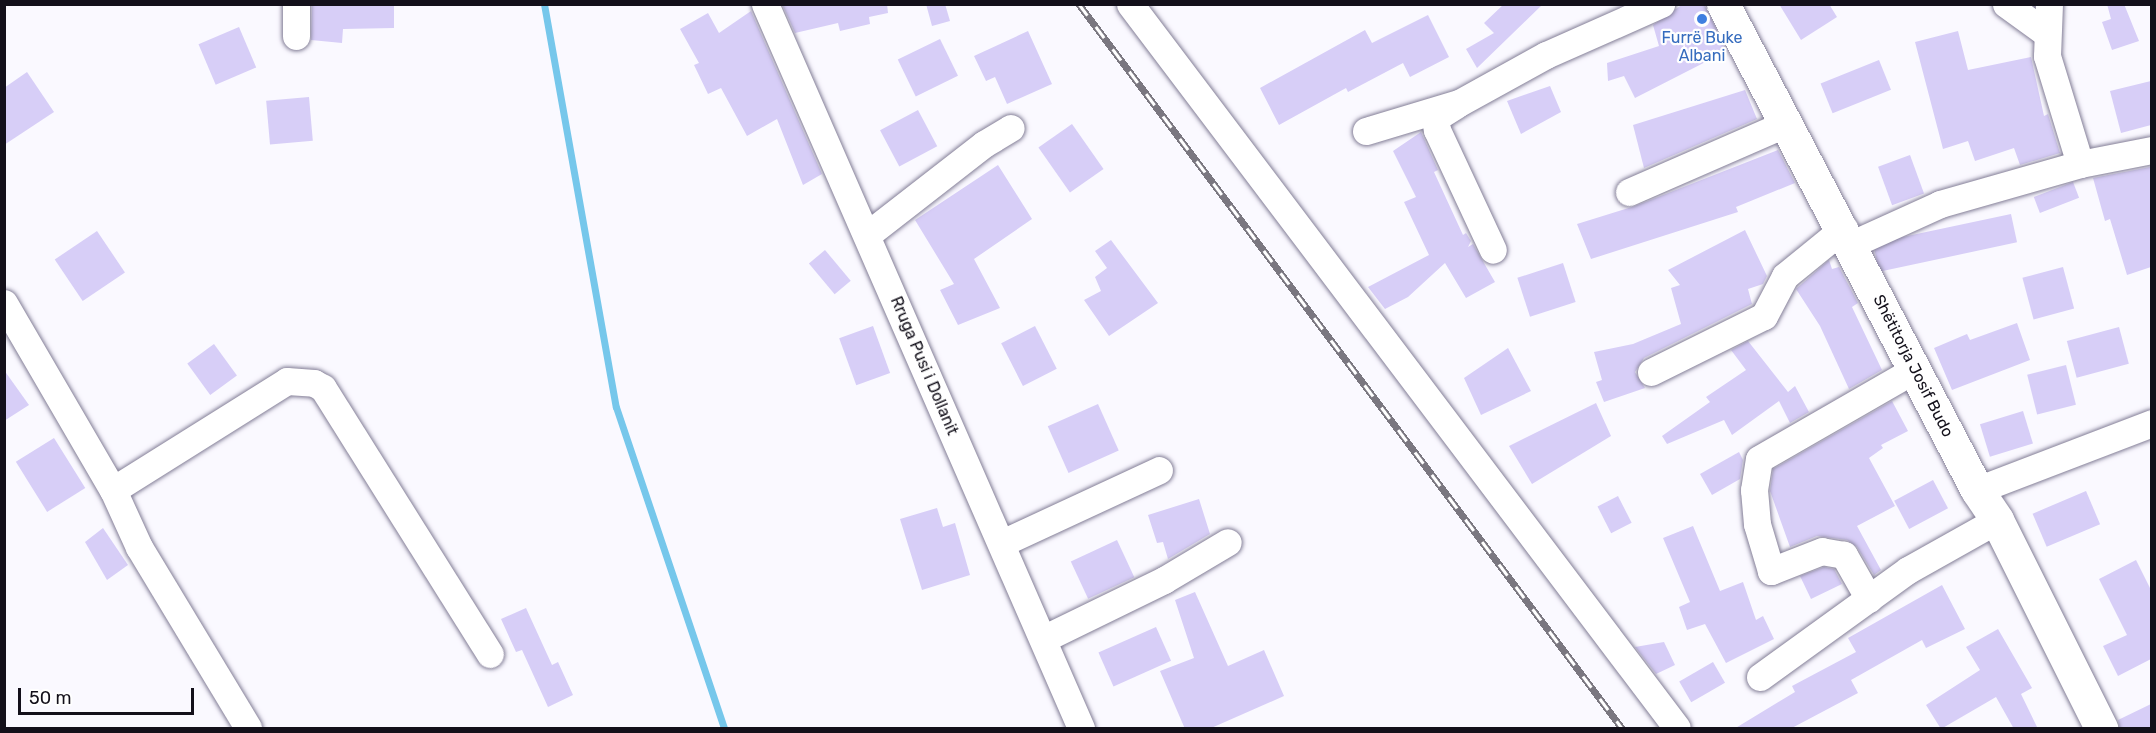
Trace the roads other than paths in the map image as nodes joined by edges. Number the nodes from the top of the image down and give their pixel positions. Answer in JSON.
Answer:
{"nodes":[{"id":1,"x":296,"y":4,"type":"edge"},
{"id":2,"x":765,"y":4,"type":"edge"},
{"id":3,"x":1130,"y":4,"type":"edge"},
{"id":4,"x":1661,"y":4,"type":"edge"},
{"id":5,"x":1723,"y":4,"type":"edge"},
{"id":6,"x":2006,"y":4,"type":"edge"},
{"id":7,"x":2049,"y":4,"type":"edge"},
{"id":8,"x":2046,"y":33,"type":"junction"},
{"id":9,"x":296,"y":36,"type":"dead end"},
{"id":10,"x":1459,"y":103,"type":"junction"},
{"id":11,"x":1785,"y":124,"type":"junction"},
{"id":12,"x":1011,"y":128,"type":"dead end"},
{"id":13,"x":1366,"y":131,"type":"dead end"},
{"id":14,"x":2151,"y":150,"type":"edge"},
{"id":15,"x":2080,"y":164,"type":"junction"},
{"id":16,"x":1629,"y":192,"type":"dead end"},
{"id":17,"x":867,"y":235,"type":"junction"},
{"id":18,"x":1848,"y":236,"type":"junction"},
{"id":19,"x":1493,"y":250,"type":"dead end"},
{"id":20,"x":4,"y":303,"type":"edge"},
{"id":21,"x":1914,"y":370,"type":"junction"},
{"id":22,"x":1651,"y":372,"type":"dead end"},
{"id":23,"x":2151,"y":423,"type":"edge"},
{"id":24,"x":1159,"y":470,"type":"dead end"},
{"id":25,"x":113,"y":490,"type":"junction"},
{"id":26,"x":1977,"y":490,"type":"junction"},
{"id":27,"x":1997,"y":520,"type":"junction"},
{"id":28,"x":1228,"y":542,"type":"dead end"},
{"id":29,"x":1002,"y":543,"type":"junction"},
{"id":30,"x":1869,"y":599,"type":"junction"},
{"id":31,"x":1043,"y":639,"type":"junction"},
{"id":32,"x":490,"y":654,"type":"dead end"},
{"id":33,"x":1760,"y":677,"type":"dead end"},
{"id":34,"x":249,"y":729,"type":"edge"},
{"id":35,"x":1081,"y":729,"type":"edge"},
{"id":36,"x":1677,"y":729,"type":"edge"},
{"id":37,"x":2101,"y":729,"type":"edge"}],
"edges":[{"from":1,"to":9,"type":"street"},
{"from":2,"to":17,"type":"street","name":"Rruga Pusi i Dollanit"},
{"from":3,"to":36,"type":"street"},
{"from":4,"to":10,"type":"street"},
{"from":5,"to":11,"type":"main road","name":"Shëtitorja Josif Budo"},
{"from":6,"to":8,"type":"street"},
{"from":7,"to":8,"type":"street"},
{"from":8,"to":15,"type":"street"},
{"from":10,"to":13,"type":"street"},
{"from":10,"to":19,"type":"street"},
{"from":11,"to":16,"type":"street"},
{"from":11,"to":18,"type":"main road","name":"Shëtitorja Josif Budo"},
{"from":12,"to":17,"type":"street"},
{"from":14,"to":15,"type":"street"},
{"from":15,"to":18,"type":"street"},
{"from":17,"to":29,"type":"street","name":"Rruga Pusi i Dollanit"},
{"from":18,"to":21,"type":"main road","name":"Shëtitorja Josif Budo"},
{"from":18,"to":22,"type":"street"},
{"from":20,"to":25,"type":"street"},
{"from":21,"to":26,"type":"main road","name":"Shëtitorja Josif Budo"},
{"from":21,"to":30,"type":"street"},
{"from":23,"to":26,"type":"street"},
{"from":24,"to":29,"type":"street"},
{"from":25,"to":32,"type":"street"},
{"from":25,"to":34,"type":"street"},
{"from":26,"to":27,"type":"main road","name":"Shëtitorja Josif Budo"},
{"from":27,"to":30,"type":"street"},
{"from":27,"to":37,"type":"main road","name":"Shëtitorja Josif Budo"},
{"from":28,"to":31,"type":"street"},
{"from":29,"to":31,"type":"street","name":"Rruga Pusi i Dollanit"},
{"from":30,"to":33,"type":"street"},
{"from":31,"to":35,"type":"street","name":"Rruga Pusi i Dollanit"}]}
